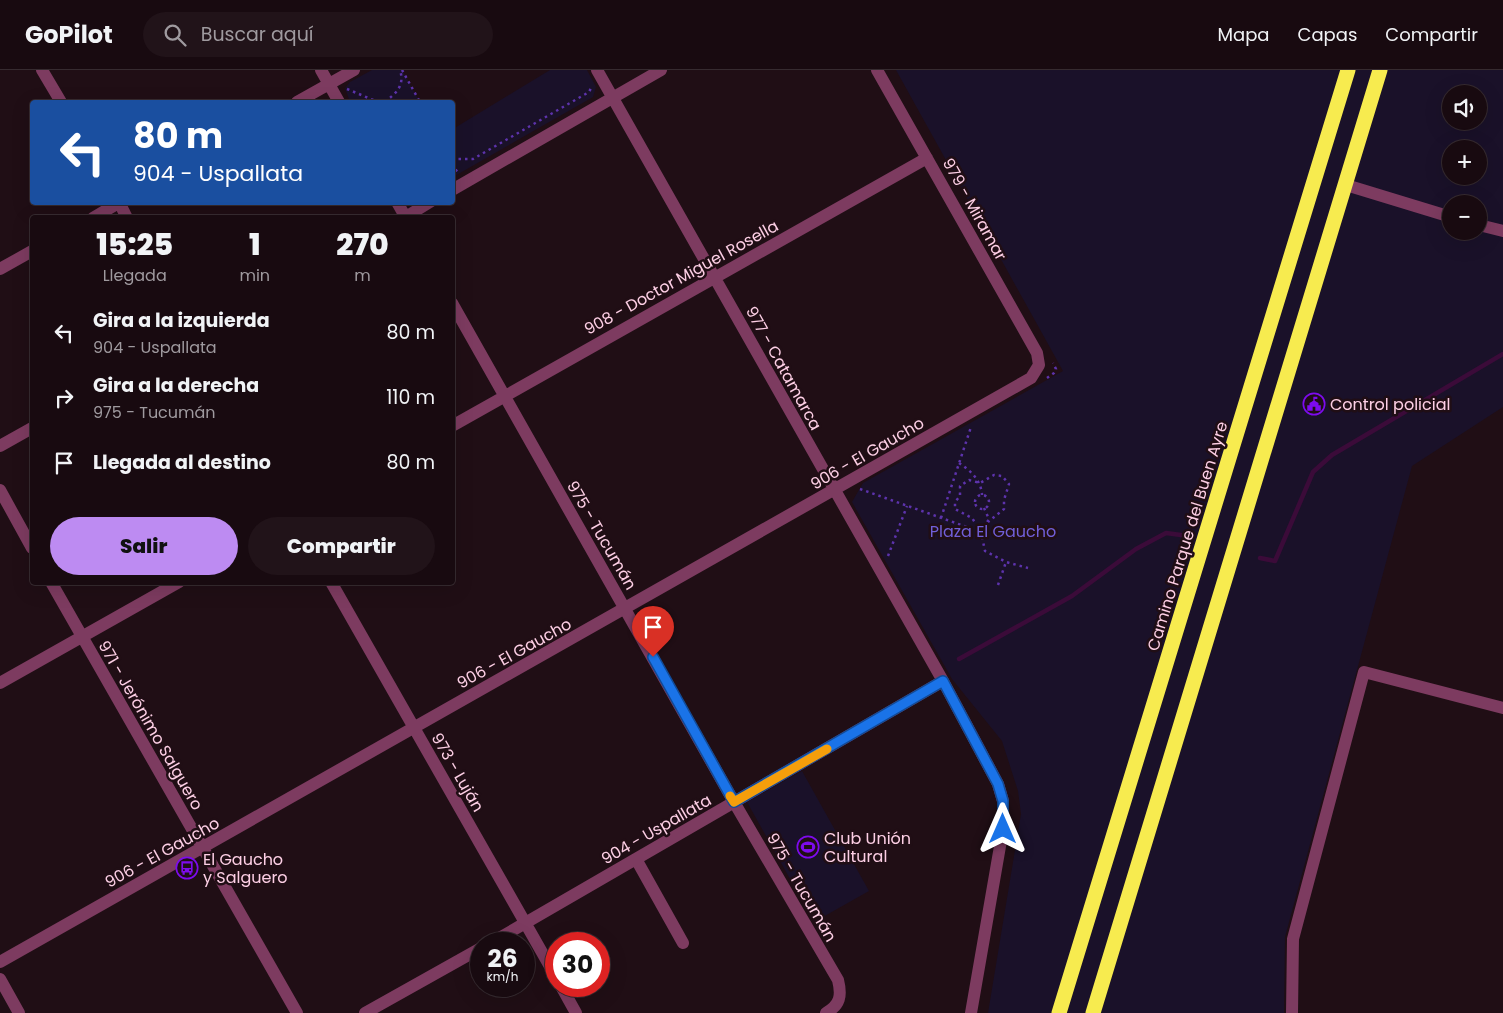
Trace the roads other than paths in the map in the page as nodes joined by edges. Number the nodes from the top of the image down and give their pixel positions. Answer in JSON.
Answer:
{"nodes":[{"id":1,"x":42,"y":70,"type":"edge"},
{"id":2,"x":320,"y":70,"type":"edge"},
{"id":3,"x":354,"y":70,"type":"edge"},
{"id":4,"x":661,"y":70,"type":"edge"},
{"id":5,"x":877,"y":70,"type":"edge"},
{"id":6,"x":1348,"y":70,"type":"edge"},
{"id":7,"x":1380,"y":70,"type":"edge"},
{"id":8,"x":592,"y":74,"type":"edge"},
{"id":9,"x":329,"y":84,"type":"junction"},
{"id":10,"x":613,"y":98,"type":"junction"},
{"id":11,"x":60,"y":100,"type":"edge"},
{"id":12,"x":301,"y":100,"type":"edge"},
{"id":13,"x":338,"y":100,"type":"edge"},
{"id":14,"x":927,"y":158,"type":"junction"},
{"id":15,"x":1346,"y":185,"type":"junction"},
{"id":16,"x":455,"y":188,"type":"edge"},
{"id":17,"x":116,"y":205,"type":"edge"},
{"id":18,"x":425,"y":205,"type":"edge"},
{"id":19,"x":1442,"y":214,"type":"edge"},
{"id":20,"x":98,"y":215,"type":"edge"},
{"id":21,"x":408,"y":215,"type":"edge"},
{"id":22,"x":1487,"y":228,"type":"edge"},
{"id":23,"x":1503,"y":231,"type":"edge"},
{"id":24,"x":30,"y":252,"type":"edge"},
{"id":25,"x":0,"y":269,"type":"edge"},
{"id":26,"x":715,"y":276,"type":"junction"},
{"id":27,"x":455,"y":308,"type":"edge"},
{"id":28,"x":1039,"y":365,"type":"joint"},
{"id":29,"x":503,"y":396,"type":"junction"},
{"id":30,"x":455,"y":424,"type":"edge"},
{"id":31,"x":30,"y":429,"type":"edge"},
{"id":32,"x":0,"y":446,"type":"edge"},
{"id":33,"x":0,"y":490,"type":"edge"},
{"id":34,"x":834,"y":490,"type":"junction"},
{"id":35,"x":30,"y":544,"type":"edge"},
{"id":36,"x":53,"y":585,"type":"edge"},
{"id":37,"x":174,"y":585,"type":"edge"},
{"id":38,"x":333,"y":585,"type":"edge"},
{"id":39,"x":626,"y":608,"type":"junction"},
{"id":40,"x":82,"y":637,"type":"junction"},
{"id":41,"x":943,"y":681,"type":"junction"},
{"id":42,"x":0,"y":683,"type":"edge"},
{"id":43,"x":1503,"y":708,"type":"edge"},
{"id":44,"x":414,"y":728,"type":"junction"},
{"id":45,"x":734,"y":802,"type":"junction"},
{"id":46,"x":203,"y":848,"type":"junction"},
{"id":47,"x":636,"y":859,"type":"junction"},
{"id":48,"x":526,"y":923,"type":"junction"},
{"id":49,"x":510,"y":932,"type":"edge"},
{"id":50,"x":683,"y":943,"type":"dead end"},
{"id":51,"x":470,"y":954,"type":"edge"},
{"id":52,"x":545,"y":957,"type":"edge"},
{"id":53,"x":0,"y":962,"type":"edge"},
{"id":54,"x":0,"y":979,"type":"edge"},
{"id":55,"x":567,"y":997,"type":"edge"},
{"id":56,"x":19,"y":1013,"type":"edge"},
{"id":57,"x":296,"y":1013,"type":"edge"},
{"id":58,"x":365,"y":1013,"type":"edge"},
{"id":59,"x":576,"y":1013,"type":"edge"},
{"id":60,"x":826,"y":1013,"type":"edge"},
{"id":61,"x":971,"y":1013,"type":"edge"},
{"id":62,"x":1059,"y":1013,"type":"edge"},
{"id":63,"x":1093,"y":1013,"type":"edge"},
{"id":64,"x":1292,"y":1013,"type":"edge"}],
"edges":[{"from":1,"to":11,"type":"street"},
{"from":2,"to":9,"type":"street"},
{"from":3,"to":9,"type":"street"},
{"from":4,"to":10,"type":"street"},
{"from":5,"to":14,"type":"street","name":"979 - Miramar"},
{"from":6,"to":62,"type":"highway","name":"Camino Parque del Buen Ayre"},
{"from":7,"to":15,"type":"highway"},
{"from":8,"to":10,"type":"street","name":"977 - Catamarca"},
{"from":9,"to":12,"type":"street"},
{"from":9,"to":13,"type":"street"},
{"from":10,"to":16,"type":"street"},
{"from":10,"to":26,"type":"street","name":"977 - Catamarca"},
{"from":14,"to":26,"type":"street","name":"908 - Doctor Miguel Rosella"},
{"from":14,"to":28,"type":"street","name":"979 - Miramar"},
{"from":15,"to":19,"type":"street"},
{"from":15,"to":63,"type":"highway"},
{"from":17,"to":20,"type":"street"},
{"from":18,"to":21,"type":"street"},
{"from":22,"to":23,"type":"street"},
{"from":24,"to":25,"type":"street"},
{"from":26,"to":29,"type":"street","name":"908 - Doctor Miguel Rosella"},
{"from":26,"to":34,"type":"street","name":"977 - Catamarca"},
{"from":27,"to":29,"type":"street","name":"975 - Tucumán"},
{"from":28,"to":34,"type":"street","name":"906 - El Gaucho"},
{"from":29,"to":30,"type":"street","name":"908 - Doctor Miguel Rosella"},
{"from":29,"to":39,"type":"street","name":"975 - Tucumán"},
{"from":31,"to":32,"type":"street"},
{"from":33,"to":35,"type":"street"},
{"from":34,"to":39,"type":"street","name":"906 - El Gaucho"},
{"from":34,"to":41,"type":"street","name":"977 - Catamarca"},
{"from":36,"to":40,"type":"street","name":"971 - Jerónimo Salguero"},
{"from":37,"to":40,"type":"street"},
{"from":38,"to":44,"type":"street","name":"973 - Luján"},
{"from":39,"to":44,"type":"street","name":"906 - El Gaucho"},
{"from":39,"to":45,"type":"street","name":"975 - Tucumán"},
{"from":40,"to":42,"type":"street"},
{"from":40,"to":46,"type":"street","name":"971 - Jerónimo Salguero"},
{"from":41,"to":45,"type":"street","name":"904 - Uspallata"},
{"from":41,"to":61,"type":"street","name":"977 - Catamarca"},
{"from":43,"to":64,"type":"street"},
{"from":44,"to":46,"type":"street","name":"906 - El Gaucho"},
{"from":44,"to":48,"type":"street","name":"973 - Luján"},
{"from":45,"to":47,"type":"street","name":"904 - Uspallata"},
{"from":45,"to":60,"type":"street","name":"975 - Tucumán"},
{"from":46,"to":53,"type":"street","name":"906 - El Gaucho"},
{"from":46,"to":57,"type":"street","name":"971 - Jerónimo Salguero"},
{"from":47,"to":48,"type":"street","name":"904 - Uspallata"},
{"from":47,"to":50,"type":"street"},
{"from":48,"to":49,"type":"street","name":"904 - Uspallata"},
{"from":48,"to":52,"type":"street","name":"973 - Luján"},
{"from":51,"to":58,"type":"street"},
{"from":54,"to":56,"type":"street"},
{"from":55,"to":59,"type":"street"}]}
